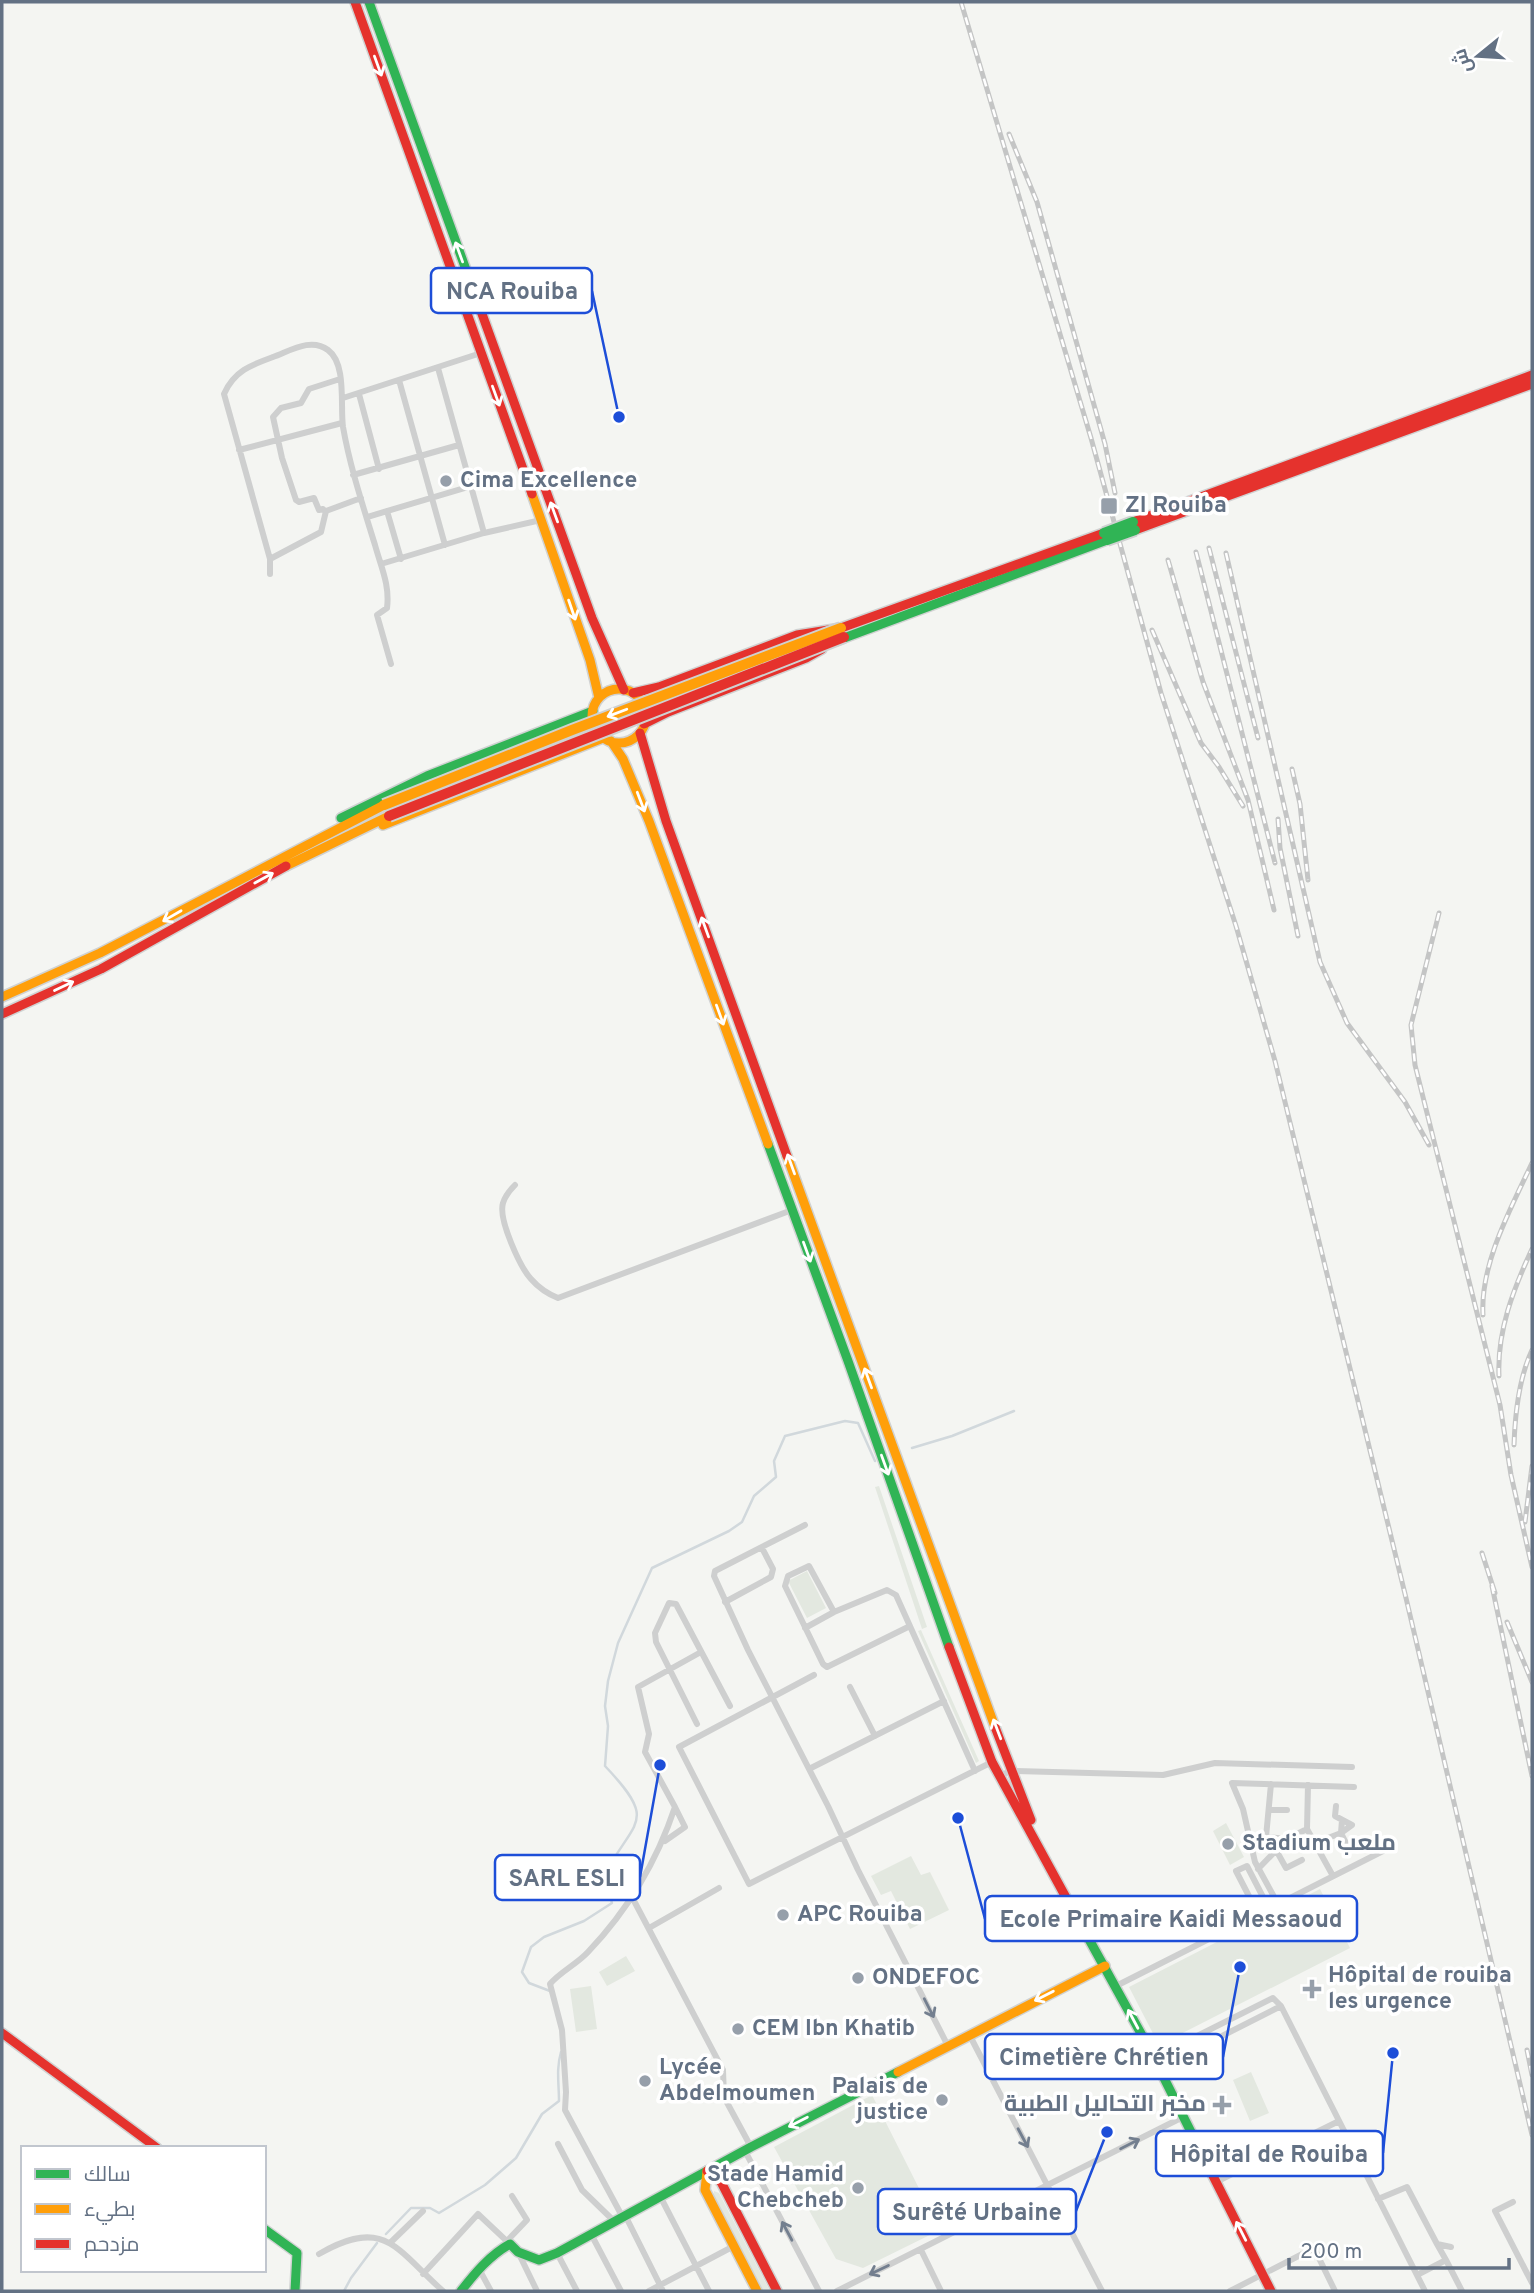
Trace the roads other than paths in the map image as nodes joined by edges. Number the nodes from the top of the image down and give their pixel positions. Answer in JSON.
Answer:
{"nodes":[{"id":1,"x":355,"y":2,"type":"edge"},
{"id":2,"x":369,"y":2,"type":"edge"},
{"id":3,"x":481,"y":353,"type":"junction"},
{"id":4,"x":438,"y":368,"type":"junction"},
{"id":5,"x":1532,"y":375,"type":"edge"},
{"id":6,"x":340,"y":379,"type":"junction"},
{"id":7,"x":400,"y":380,"type":"junction"},
{"id":8,"x":1532,"y":384,"type":"edge"},
{"id":9,"x":359,"y":394,"type":"junction"},
{"id":10,"x":343,"y":398,"type":"junction"},
{"id":11,"x":342,"y":424,"type":"junction"},
{"id":12,"x":278,"y":441,"type":"junction"},
{"id":13,"x":459,"y":445,"type":"junction"},
{"id":14,"x":239,"y":450,"type":"junction"},
{"id":15,"x":421,"y":457,"type":"junction"},
{"id":16,"x":379,"y":469,"type":"junction"},
{"id":17,"x":353,"y":475,"type":"junction"},
{"id":18,"x":471,"y":486,"type":"junction"},
{"id":19,"x":432,"y":497,"type":"junction"},
{"id":20,"x":361,"y":498,"type":"junction"},
{"id":21,"x":387,"y":511,"type":"junction"},
{"id":22,"x":326,"y":512,"type":"junction"},
{"id":23,"x":367,"y":517,"type":"junction"},
{"id":24,"x":541,"y":520,"type":"junction"},
{"id":25,"x":1134,"y":526,"type":"junction"},
{"id":26,"x":484,"y":533,"type":"junction"},
{"id":27,"x":445,"y":545,"type":"junction"},
{"id":28,"x":270,"y":559,"type":"junction"},
{"id":29,"x":401,"y":559,"type":"junction"},
{"id":30,"x":381,"y":564,"type":"junction"},
{"id":31,"x":270,"y":574,"type":"dead end"},
{"id":32,"x":842,"y":633,"type":"junction"},
{"id":33,"x":391,"y":664,"type":"dead end"},
{"id":34,"x":629,"y":691,"type":"junction"},
{"id":35,"x":599,"y":698,"type":"junction"},
{"id":36,"x":593,"y":711,"type":"junction"},
{"id":37,"x":642,"y":728,"type":"junction"},
{"id":38,"x":607,"y":739,"type":"junction"},
{"id":39,"x":319,"y":842,"type":"junction"},
{"id":40,"x":2,"y":997,"type":"edge"},
{"id":41,"x":2,"y":1014,"type":"edge"},
{"id":42,"x":515,"y":1185,"type":"dead end"},
{"id":43,"x":792,"y":1210,"type":"junction"},
{"id":44,"x":805,"y":1525,"type":"dead end"},
{"id":45,"x":762,"y":1548,"type":"junction"},
{"id":46,"x":725,"y":1602,"type":"junction"},
{"id":47,"x":834,"y":1612,"type":"junction"},
{"id":48,"x":910,"y":1626,"type":"junction"},
{"id":49,"x":805,"y":1628,"type":"junction"},
{"id":50,"x":701,"y":1652,"type":"junction"},
{"id":51,"x":669,"y":1669,"type":"junction"},
{"id":52,"x":814,"y":1675,"type":"dead end"},
{"id":53,"x":850,"y":1687,"type":"dead end"},
{"id":54,"x":981,"y":1690,"type":"junction"},
{"id":55,"x":966,"y":1695,"type":"junction"},
{"id":56,"x":772,"y":1698,"type":"junction"},
{"id":57,"x":944,"y":1701,"type":"junction"},
{"id":58,"x":730,"y":1706,"type":"dead end"},
{"id":59,"x":697,"y":1724,"type":"dead end"},
{"id":60,"x":875,"y":1736,"type":"junction"},
{"id":61,"x":992,"y":1762,"type":"junction"},
{"id":62,"x":1352,"y":1767,"type":"dead end"},
{"id":63,"x":809,"y":1769,"type":"junction"},
{"id":64,"x":975,"y":1771,"type":"junction"},
{"id":65,"x":1013,"y":1771,"type":"junction"},
{"id":66,"x":1000,"y":1775,"type":"junction"},
{"id":67,"x":1270,"y":1784,"type":"junction"},
{"id":68,"x":1308,"y":1785,"type":"junction"},
{"id":69,"x":1354,"y":1787,"type":"dead end"},
{"id":70,"x":1336,"y":1806,"type":"dead end"},
{"id":71,"x":675,"y":1807,"type":"junction"},
{"id":72,"x":1269,"y":1810,"type":"junction"},
{"id":73,"x":1287,"y":1810,"type":"dead end"},
{"id":74,"x":1307,"y":1829,"type":"junction"},
{"id":75,"x":1341,"y":1833,"type":"junction"},
{"id":76,"x":1249,"y":1836,"type":"junction"},
{"id":77,"x":1266,"y":1837,"type":"junction"},
{"id":78,"x":843,"y":1838,"type":"junction"},
{"id":79,"x":1287,"y":1839,"type":"junction"},
{"id":80,"x":664,"y":1841,"type":"junction"},
{"id":81,"x":1315,"y":1843,"type":"junction"},
{"id":82,"x":1346,"y":1843,"type":"dead end"},
{"id":83,"x":1276,"y":1850,"type":"junction"},
{"id":84,"x":1383,"y":1851,"type":"dead end"},
{"id":85,"x":1302,"y":1860,"type":"dead end"},
{"id":86,"x":1048,"y":1861,"type":"junction"},
{"id":87,"x":1258,"y":1869,"type":"junction"},
{"id":88,"x":1262,"y":1876,"type":"junction"},
{"id":89,"x":1333,"y":1876,"type":"junction"},
{"id":90,"x":1254,"y":1881,"type":"junction"},
{"id":91,"x":1244,"y":1886,"type":"junction"},
{"id":92,"x":719,"y":1888,"type":"dead end"},
{"id":93,"x":632,"y":1896,"type":"junction"},
{"id":94,"x":1278,"y":1904,"type":"junction"},
{"id":95,"x":649,"y":1928,"type":"junction"},
{"id":96,"x":1105,"y":1966,"type":"junction"},
{"id":97,"x":1116,"y":1986,"type":"junction"},
{"id":98,"x":1281,"y":2006,"type":"junction"},
{"id":99,"x":2,"y":2033,"type":"edge"},
{"id":100,"x":969,"y":2034,"type":"junction"},
{"id":101,"x":948,"y":2046,"type":"junction"},
{"id":102,"x":1156,"y":2063,"type":"junction"},
{"id":103,"x":1183,"y":2117,"type":"junction"},
{"id":104,"x":1339,"y":2121,"type":"junction"},
{"id":105,"x":558,"y":2144,"type":"dead end"},
{"id":106,"x":154,"y":2146,"type":"edge"},
{"id":107,"x":748,"y":2149,"type":"junction"},
{"id":108,"x":707,"y":2171,"type":"junction"},
{"id":109,"x":1216,"y":2182,"type":"junction"},
{"id":110,"x":1048,"y":2186,"type":"junction"},
{"id":111,"x":512,"y":2196,"type":"dead end"},
{"id":112,"x":660,"y":2196,"type":"junction"},
{"id":113,"x":1378,"y":2199,"type":"junction"},
{"id":114,"x":1513,"y":2202,"type":"dead end"},
{"id":115,"x":423,"y":2211,"type":"dead end"},
{"id":116,"x":620,"y":2217,"type":"junction"},
{"id":117,"x":266,"y":2230,"type":"edge"},
{"id":118,"x":591,"y":2234,"type":"junction"},
{"id":119,"x":390,"y":2243,"type":"junction"},
{"id":120,"x":1437,"y":2244,"type":"junction"},
{"id":121,"x":512,"y":2246,"type":"junction"},
{"id":122,"x":734,"y":2246,"type":"junction"},
{"id":123,"x":1451,"y":2247,"type":"dead end"},
{"id":124,"x":921,"y":2250,"type":"junction"},
{"id":125,"x":320,"y":2253,"type":"dead end"},
{"id":126,"x":557,"y":2253,"type":"junction"},
{"id":127,"x":1446,"y":2260,"type":"junction"},
{"id":128,"x":695,"y":2266,"type":"junction"},
{"id":129,"x":480,"y":2269,"type":"junction"},
{"id":130,"x":423,"y":2274,"type":"junction"},
{"id":131,"x":1263,"y":2275,"type":"junction"},
{"id":132,"x":1417,"y":2275,"type":"junction"},
{"id":133,"x":1532,"y":2283,"type":"edge"},
{"id":134,"x":662,"y":2288,"type":"edge"},
{"id":135,"x":295,"y":2291,"type":"edge"},
{"id":136,"x":443,"y":2291,"type":"edge"},
{"id":137,"x":461,"y":2291,"type":"edge"},
{"id":138,"x":491,"y":2291,"type":"edge"},
{"id":139,"x":537,"y":2291,"type":"edge"},
{"id":140,"x":577,"y":2291,"type":"edge"},
{"id":141,"x":621,"y":2291,"type":"edge"},
{"id":142,"x":649,"y":2291,"type":"edge"},
{"id":143,"x":709,"y":2291,"type":"edge"},
{"id":144,"x":757,"y":2291,"type":"edge"},
{"id":145,"x":777,"y":2291,"type":"edge"},
{"id":146,"x":819,"y":2291,"type":"edge"},
{"id":147,"x":837,"y":2291,"type":"edge"},
{"id":148,"x":941,"y":2291,"type":"edge"},
{"id":149,"x":1102,"y":2291,"type":"edge"},
{"id":150,"x":1230,"y":2291,"type":"edge"},
{"id":151,"x":1271,"y":2291,"type":"edge"},
{"id":152,"x":1335,"y":2291,"type":"edge"},
{"id":153,"x":1425,"y":2291,"type":"edge"},
{"id":154,"x":1462,"y":2291,"type":"edge"}],
"edges":[{"from":1,"to":3,"type":"main road","one_way":true},
{"from":34,"to":2,"type":"main road","one_way":true},
{"from":3,"to":4,"type":"street"},
{"from":3,"to":24,"type":"main road","one_way":true},
{"from":4,"to":7,"type":"street"},
{"from":4,"to":13,"type":"street"},
{"from":5,"to":25,"type":"main road"},
{"from":6,"to":10,"type":"street"},
{"from":6,"to":12,"type":"street"},
{"from":6,"to":14,"type":"street"},
{"from":7,"to":9,"type":"street"},
{"from":7,"to":15,"type":"street"},
{"from":8,"to":25,"type":"main road"},
{"from":9,"to":10,"type":"street"},
{"from":9,"to":16,"type":"street"},
{"from":10,"to":11,"type":"street"},
{"from":11,"to":12,"type":"street"},
{"from":11,"to":17,"type":"street"},
{"from":12,"to":14,"type":"street"},
{"from":12,"to":22,"type":"street"},
{"from":13,"to":15,"type":"street"},
{"from":13,"to":18,"type":"street"},
{"from":14,"to":28,"type":"street"},
{"from":15,"to":16,"type":"street"},
{"from":15,"to":19,"type":"street"},
{"from":16,"to":17,"type":"street"},
{"from":17,"to":20,"type":"street"},
{"from":18,"to":19,"type":"street"},
{"from":18,"to":26,"type":"street"},
{"from":19,"to":21,"type":"street"},
{"from":19,"to":27,"type":"street"},
{"from":20,"to":22,"type":"street"},
{"from":20,"to":23,"type":"street"},
{"from":21,"to":23,"type":"street"},
{"from":21,"to":29,"type":"street"},
{"from":22,"to":28,"type":"street"},
{"from":23,"to":30,"type":"street"},
{"from":24,"to":26,"type":"street"},
{"from":24,"to":35,"type":"main road","one_way":true},
{"from":25,"to":32,"type":"main road","bridge":true},
{"from":26,"to":27,"type":"street"},
{"from":27,"to":29,"type":"street"},
{"from":28,"to":31,"type":"street"},
{"from":29,"to":30,"type":"street"},
{"from":30,"to":33,"type":"street"},
{"from":32,"to":34,"type":"main road"},
{"from":32,"to":37,"type":"main road"},
{"from":32,"to":39,"type":"main road","bridge":true},
{"from":34,"to":35,"type":"main road"},
{"from":34,"to":37,"type":"main road"},
{"from":35,"to":36,"type":"main road"},
{"from":36,"to":38,"type":"main road"},
{"from":36,"to":39,"type":"main road"},
{"from":37,"to":38,"type":"main road"},
{"from":54,"to":37,"type":"main road","one_way":true},
{"from":38,"to":39,"type":"main road"},
{"from":38,"to":43,"type":"main road","one_way":true},
{"from":39,"to":40,"type":"main road","one_way":true},
{"from":41,"to":39,"type":"main road","one_way":true},
{"from":42,"to":43,"type":"street"},
{"from":43,"to":55,"type":"main road","one_way":true},
{"from":44,"to":45,"type":"street"},
{"from":45,"to":46,"type":"street"},
{"from":45,"to":46,"type":"street"},
{"from":46,"to":56,"type":"street"},
{"from":47,"to":48,"type":"street"},
{"from":47,"to":49,"type":"street"},
{"from":47,"to":49,"type":"street"},
{"from":48,"to":49,"type":"street"},
{"from":48,"to":57,"type":"street"},
{"from":50,"to":51,"type":"street"},
{"from":50,"to":51,"type":"street"},
{"from":50,"to":58,"type":"street"},
{"from":51,"to":59,"type":"street"},
{"from":51,"to":71,"type":"street"},
{"from":52,"to":56,"type":"street"},
{"from":53,"to":60,"type":"street"},
{"from":54,"to":55,"type":"main road"},
{"from":65,"to":54,"type":"main road","one_way":true},
{"from":55,"to":61,"type":"main road"},
{"from":56,"to":63,"type":"street"},
{"from":56,"to":78,"type":"street"},
{"from":57,"to":60,"type":"street"},
{"from":57,"to":64,"type":"street"},
{"from":60,"to":63,"type":"street"},
{"from":61,"to":64,"type":"street"},
{"from":61,"to":66,"type":"main road"},
{"from":62,"to":65,"type":"street"},
{"from":63,"to":78,"type":"street"},
{"from":64,"to":78,"type":"street"},
{"from":65,"to":66,"type":"street"},
{"from":65,"to":86,"type":"main road"},
{"from":66,"to":86,"type":"main road"},
{"from":67,"to":68,"type":"street"},
{"from":67,"to":72,"type":"street"},
{"from":67,"to":76,"type":"street"},
{"from":68,"to":69,"type":"street"},
{"from":68,"to":74,"type":"street"},
{"from":70,"to":75,"type":"street"},
{"from":71,"to":80,"type":"street"},
{"from":71,"to":80,"type":"street"},
{"from":72,"to":73,"type":"street"},
{"from":72,"to":77,"type":"street"},
{"from":74,"to":79,"type":"street"},
{"from":74,"to":81,"type":"street"},
{"from":75,"to":81,"type":"street"},
{"from":75,"to":82,"type":"street"},
{"from":76,"to":77,"type":"street"},
{"from":76,"to":87,"type":"street"},
{"from":77,"to":79,"type":"street"},
{"from":78,"to":101,"type":"street","one_way":true},
{"from":79,"to":83,"type":"street"},
{"from":80,"to":93,"type":"street"},
{"from":81,"to":89,"type":"street"},
{"from":83,"to":85,"type":"street"},
{"from":83,"to":87,"type":"street"},
{"from":84,"to":89,"type":"street"},
{"from":86,"to":96,"type":"main road"},
{"from":87,"to":88,"type":"street"},
{"from":88,"to":90,"type":"street"},
{"from":88,"to":94,"type":"street"},
{"from":89,"to":94,"type":"street"},
{"from":90,"to":91,"type":"street"},
{"from":90,"to":91,"type":"street"},
{"from":90,"to":91,"type":"street"},
{"from":92,"to":95,"type":"street"},
{"from":93,"to":95,"type":"street"},
{"from":93,"to":116,"type":"street"},
{"from":94,"to":97,"type":"street"},
{"from":95,"to":107,"type":"street"},
{"from":96,"to":97,"type":"main road"},
{"from":96,"to":100,"type":"main road","one_way":true},
{"from":102,"to":97,"type":"main road","one_way":true},
{"from":98,"to":102,"type":"street"},
{"from":98,"to":102,"type":"street"},
{"from":98,"to":104,"type":"street"},
{"from":99,"to":106,"type":"main road"},
{"from":100,"to":101,"type":"main road"},
{"from":100,"to":110,"type":"street","one_way":true},
{"from":101,"to":107,"type":"main road","one_way":true},
{"from":102,"to":103,"type":"main road"},
{"from":103,"to":109,"type":"main road"},
{"from":110,"to":103,"type":"street","one_way":true},
{"from":104,"to":109,"type":"street"},
{"from":104,"to":113,"type":"street"},
{"from":105,"to":116,"type":"street"},
{"from":107,"to":108,"type":"main road"},
{"from":146,"to":107,"type":"street","one_way":true},
{"from":108,"to":112,"type":"main road"},
{"from":108,"to":122,"type":"main road"},
{"from":108,"to":145,"type":"main road"},
{"from":131,"to":109,"type":"main road","one_way":true},
{"from":110,"to":124,"type":"street"},
{"from":110,"to":149,"type":"street"},
{"from":111,"to":121,"type":"street"},
{"from":112,"to":116,"type":"main road"},
{"from":112,"to":128,"type":"street"},
{"from":113,"to":120,"type":"street"},
{"from":113,"to":132,"type":"street"},
{"from":114,"to":133,"type":"street"},
{"from":115,"to":119,"type":"street"},
{"from":116,"to":118,"type":"main road"},
{"from":116,"to":134,"type":"street"},
{"from":117,"to":135,"type":"main road"},
{"from":118,"to":126,"type":"main road"},
{"from":118,"to":141,"type":"street"},
{"from":119,"to":125,"type":"street"},
{"from":119,"to":130,"type":"street"},
{"from":120,"to":123,"type":"street"},
{"from":120,"to":127,"type":"street"},
{"from":121,"to":126,"type":"main road"},
{"from":121,"to":129,"type":"main road"},
{"from":121,"to":130,"type":"street"},
{"from":121,"to":139,"type":"street"},
{"from":122,"to":128,"type":"street"},
{"from":122,"to":144,"type":"main road"},
{"from":124,"to":147,"type":"street","one_way":true},
{"from":124,"to":148,"type":"street"},
{"from":126,"to":140,"type":"street"},
{"from":127,"to":132,"type":"street"},
{"from":127,"to":154,"type":"street"},
{"from":128,"to":134,"type":"street"},
{"from":128,"to":143,"type":"street"},
{"from":129,"to":137,"type":"main road"},
{"from":129,"to":138,"type":"street"},
{"from":130,"to":136,"type":"street"},
{"from":131,"to":150,"type":"street"},
{"from":131,"to":151,"type":"main road"},
{"from":131,"to":152,"type":"street"},
{"from":132,"to":153,"type":"street"},
{"from":134,"to":142,"type":"street"}]}
